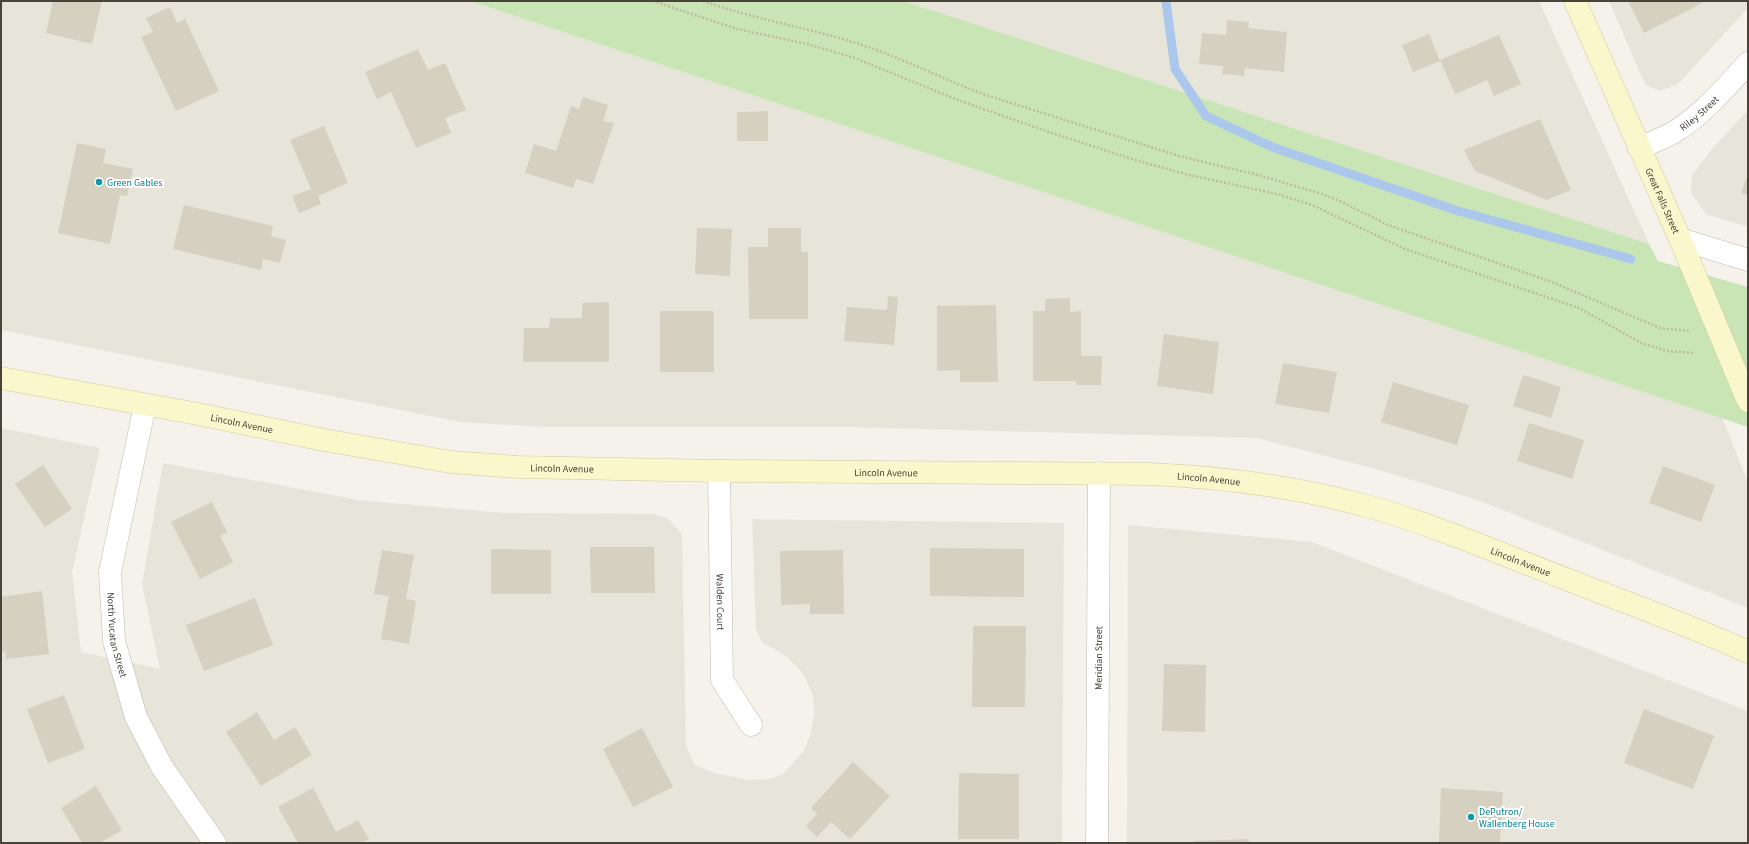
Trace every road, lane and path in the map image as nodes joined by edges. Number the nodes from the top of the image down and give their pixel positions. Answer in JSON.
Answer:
{"nodes":[{"id":1,"x":653,"y":1,"type":"edge"},
{"id":2,"x":703,"y":1,"type":"edge"},
{"id":3,"x":1575,"y":1,"type":"edge"},
{"id":4,"x":1748,"y":63,"type":"edge"},
{"id":5,"x":1639,"y":148,"type":"junction"},
{"id":6,"x":1680,"y":239,"type":"junction"},
{"id":7,"x":1748,"y":260,"type":"edge"},
{"id":8,"x":1720,"y":333,"type":"junction"},
{"id":9,"x":1693,"y":353,"type":"dead end"},
{"id":10,"x":1,"y":378,"type":"edge"},
{"id":11,"x":1748,"y":402,"type":"edge"},
{"id":12,"x":145,"y":405,"type":"junction"},
{"id":13,"x":719,"y":471,"type":"junction"},
{"id":14,"x":1099,"y":473,"type":"junction"},
{"id":15,"x":1748,"y":652,"type":"edge"},
{"id":16,"x":751,"y":725,"type":"dead end"},
{"id":17,"x":215,"y":843,"type":"edge"},
{"id":18,"x":1097,"y":843,"type":"edge"}],
"edges":[{"from":1,"to":9,"type":"path"},
{"from":2,"to":8,"type":"path"},
{"from":3,"to":5,"type":"street","name":"Great Falls Street"},
{"from":4,"to":5,"type":"street","name":"Riley Street"},
{"from":5,"to":6,"type":"street","name":"Great Falls Street"},
{"from":6,"to":7,"type":"street"},
{"from":6,"to":8,"type":"street","name":"Great Falls Street"},
{"from":8,"to":11,"type":"street","name":"Great Falls Street"},
{"from":10,"to":12,"type":"street","name":"Lincoln Avenue"},
{"from":12,"to":13,"type":"street","name":"Lincoln Avenue"},
{"from":12,"to":17,"type":"street","name":"North Yucatan Street"},
{"from":13,"to":14,"type":"street","name":"Lincoln Avenue"},
{"from":13,"to":16,"type":"street","name":"Walden Court"},
{"from":14,"to":15,"type":"street","name":"Lincoln Avenue"},
{"from":14,"to":18,"type":"street","name":"Meridian Street"}]}
